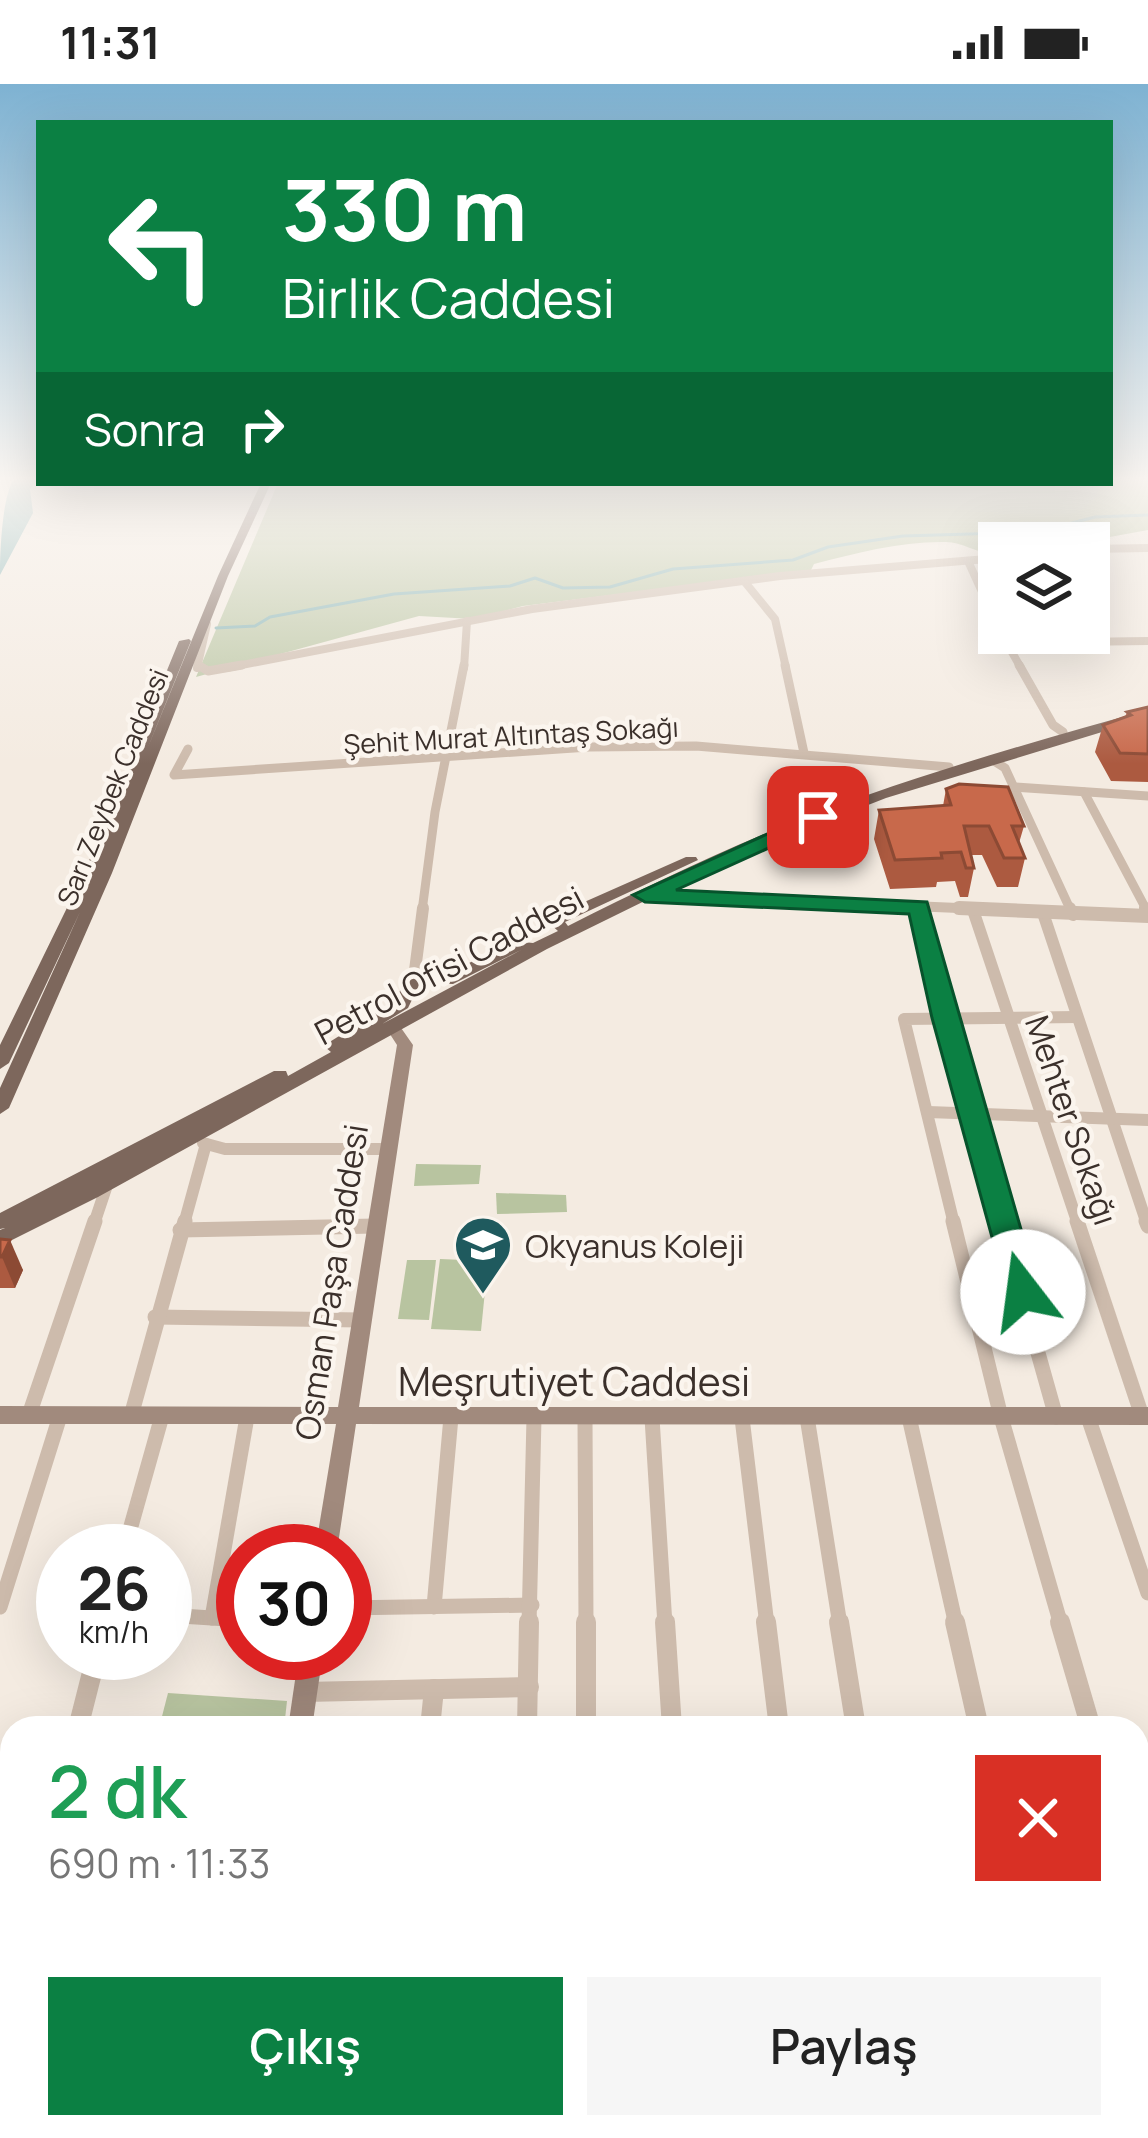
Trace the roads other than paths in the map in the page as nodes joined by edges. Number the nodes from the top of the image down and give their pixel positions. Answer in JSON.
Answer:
{"nodes":[{"id":1,"x":215,"y":572,"type":"edge"},
{"id":2,"x":226,"y":572,"type":"edge"},
{"id":3,"x":846,"y":572,"type":"edge"},
{"id":4,"x":744,"y":581,"type":"junction"},
{"id":5,"x":210,"y":608,"type":"junction"},
{"id":6,"x":466,"y":621,"type":"junction"},
{"id":7,"x":1110,"y":639,"type":"edge"},
{"id":8,"x":1148,"y":641,"type":"edge"},
{"id":9,"x":1013,"y":654,"type":"edge"},
{"id":10,"x":1148,"y":710,"type":"edge"},
{"id":11,"x":1063,"y":732,"type":"junction"},
{"id":12,"x":188,"y":749,"type":"dead end"},
{"id":13,"x":804,"y":753,"type":"junction"},
{"id":14,"x":445,"y":757,"type":"junction"},
{"id":15,"x":989,"y":758,"type":"junction"},
{"id":16,"x":949,"y":767,"type":"junction"},
{"id":17,"x":1014,"y":787,"type":"junction"},
{"id":18,"x":1084,"y":792,"type":"junction"},
{"id":19,"x":1148,"y":796,"type":"edge"},
{"id":20,"x":645,"y":895,"type":"junction"},
{"id":21,"x":919,"y":907,"type":"junction"},
{"id":22,"x":974,"y":910,"type":"junction"},
{"id":23,"x":1043,"y":914,"type":"junction"},
{"id":24,"x":1073,"y":915,"type":"junction"},
{"id":25,"x":1148,"y":915,"type":"edge"},
{"id":26,"x":565,"y":930,"type":"junction"},
{"id":27,"x":532,"y":947,"type":"junction"},
{"id":28,"x":414,"y":978,"type":"junction"},
{"id":29,"x":1008,"y":1017,"type":"junction"},
{"id":30,"x":1077,"y":1017,"type":"junction"},
{"id":31,"x":945,"y":1018,"type":"junction"},
{"id":32,"x":394,"y":1028,"type":"junction"},
{"id":33,"x":334,"y":1047,"type":"junction"},
{"id":34,"x":0,"y":1064,"type":"edge"},
{"id":35,"x":0,"y":1108,"type":"edge"},
{"id":36,"x":928,"y":1112,"type":"junction"},
{"id":37,"x":975,"y":1117,"type":"junction"},
{"id":38,"x":1042,"y":1117,"type":"junction"},
{"id":39,"x":1110,"y":1119,"type":"junction"},
{"id":40,"x":1148,"y":1120,"type":"edge"},
{"id":41,"x":199,"y":1141,"type":"junction"},
{"id":42,"x":387,"y":1149,"type":"junction"},
{"id":43,"x":100,"y":1179,"type":"junction"},
{"id":44,"x":0,"y":1213,"type":"edge"},
{"id":45,"x":0,"y":1222,"type":"edge"},
{"id":46,"x":375,"y":1226,"type":"junction"},
{"id":47,"x":1148,"y":1226,"type":"edge"},
{"id":48,"x":180,"y":1230,"type":"junction"},
{"id":49,"x":0,"y":1239,"type":"edge"},
{"id":50,"x":155,"y":1317,"type":"junction"},
{"id":51,"x":361,"y":1320,"type":"junction"},
{"id":52,"x":0,"y":1415,"type":"edge"},
{"id":53,"x":29,"y":1415,"type":"junction"},
{"id":54,"x":60,"y":1416,"type":"junction"},
{"id":55,"x":131,"y":1416,"type":"junction"},
{"id":56,"x":162,"y":1416,"type":"junction"},
{"id":57,"x":247,"y":1417,"type":"junction"},
{"id":58,"x":807,"y":1417,"type":"junction"},
{"id":59,"x":909,"y":1417,"type":"junction"},
{"id":60,"x":1001,"y":1417,"type":"junction"},
{"id":61,"x":1056,"y":1417,"type":"junction"},
{"id":62,"x":1088,"y":1417,"type":"junction"},
{"id":63,"x":1145,"y":1417,"type":"edge"},
{"id":64,"x":346,"y":1418,"type":"junction"},
{"id":65,"x":451,"y":1418,"type":"junction"},
{"id":66,"x":534,"y":1418,"type":"junction"},
{"id":67,"x":585,"y":1418,"type":"junction"},
{"id":68,"x":652,"y":1418,"type":"junction"},
{"id":69,"x":742,"y":1418,"type":"junction"},
{"id":70,"x":132,"y":1524,"type":"edge"},
{"id":71,"x":330,"y":1524,"type":"edge"},
{"id":72,"x":1148,"y":1593,"type":"edge"},
{"id":73,"x":532,"y":1606,"type":"junction"},
{"id":74,"x":0,"y":1607,"type":"edge"},
{"id":75,"x":434,"y":1607,"type":"junction"},
{"id":76,"x":372,"y":1608,"type":"edge"},
{"id":77,"x":192,"y":1617,"type":"edge"},
{"id":78,"x":212,"y":1618,"type":"junction"},
{"id":79,"x":216,"y":1618,"type":"edge"},
{"id":80,"x":90,"y":1680,"type":"edge"},
{"id":81,"x":307,"y":1680,"type":"edge"},
{"id":82,"x":529,"y":1687,"type":"junction"},
{"id":83,"x":434,"y":1690,"type":"junction"},
{"id":84,"x":305,"y":1692,"type":"junction"},
{"id":85,"x":81,"y":1716,"type":"edge"},
{"id":86,"x":302,"y":1716,"type":"edge"},
{"id":87,"x":431,"y":1716,"type":"edge"},
{"id":88,"x":528,"y":1716,"type":"edge"},
{"id":89,"x":586,"y":1716,"type":"edge"},
{"id":90,"x":671,"y":1716,"type":"edge"},
{"id":91,"x":777,"y":1716,"type":"edge"},
{"id":92,"x":854,"y":1716,"type":"edge"},
{"id":93,"x":976,"y":1716,"type":"edge"},
{"id":94,"x":1088,"y":1716,"type":"edge"}],
"edges":[{"from":1,"to":34,"type":"main road","name":"Sarı Zeybek Caddesi"},
{"from":2,"to":5,"type":"main road","name":"Sarı Zeybek Caddesi"},
{"from":3,"to":4,"type":"street"},
{"from":4,"to":6,"type":"street"},
{"from":4,"to":13,"type":"street"},
{"from":5,"to":6,"type":"street"},
{"from":5,"to":35,"type":"main road","name":"Sarı Zeybek Caddesi"},
{"from":6,"to":14,"type":"street"},
{"from":7,"to":8,"type":"street"},
{"from":9,"to":11,"type":"street"},
{"from":10,"to":11,"type":"main road","name":"Petrol Ofisi Caddesi"},
{"from":10,"to":15,"type":"main road","name":"Petrol Ofisi Caddesi"},
{"from":11,"to":15,"type":"main road","name":"Petrol Ofisi Caddesi"},
{"from":12,"to":14,"type":"street","name":"Şehit Murat Altıntaş Sokağı"},
{"from":13,"to":14,"type":"street","name":"Şehit Murat Altıntaş Sokağı"},
{"from":13,"to":16,"type":"street","name":"Şehit Murat Altıntaş Sokağı"},
{"from":14,"to":28,"type":"street"},
{"from":15,"to":16,"type":"main road","name":"Petrol Ofisi Caddesi"},
{"from":15,"to":17,"type":"street"},
{"from":15,"to":20,"type":"main road","name":"Petrol Ofisi Caddesi"},
{"from":16,"to":26,"type":"main road","name":"Petrol Ofisi Caddesi"},
{"from":17,"to":18,"type":"street"},
{"from":17,"to":24,"type":"street"},
{"from":18,"to":19,"type":"street"},
{"from":18,"to":25,"type":"street"},
{"from":20,"to":21,"type":"street"},
{"from":20,"to":26,"type":"main road","name":"Petrol Ofisi Caddesi"},
{"from":21,"to":22,"type":"street"},
{"from":21,"to":31,"type":"street"},
{"from":22,"to":23,"type":"street"},
{"from":22,"to":29,"type":"street","name":"Mehter Sokağı"},
{"from":23,"to":24,"type":"street"},
{"from":23,"to":30,"type":"street"},
{"from":24,"to":25,"type":"street"},
{"from":26,"to":27,"type":"main road","name":"Petrol Ofisi Caddesi"},
{"from":27,"to":28,"type":"main road"},
{"from":27,"to":32,"type":"main road","name":"Petrol Ofisi Caddesi"},
{"from":27,"to":33,"type":"main road","name":"Petrol Ofisi Caddesi"},
{"from":28,"to":33,"type":"main road"},
{"from":29,"to":30,"type":"street"},
{"from":29,"to":31,"type":"street"},
{"from":29,"to":38,"type":"street","name":"Mehter Sokağı"},
{"from":30,"to":39,"type":"street"},
{"from":31,"to":36,"type":"street"},
{"from":31,"to":37,"type":"street"},
{"from":32,"to":41,"type":"main road","name":"Petrol Ofisi Caddesi"},
{"from":32,"to":42,"type":"main road","name":"Osman Paşa Caddesi"},
{"from":33,"to":43,"type":"main road","name":"Petrol Ofisi Caddesi"},
{"from":36,"to":37,"type":"street"},
{"from":36,"to":60,"type":"street"},
{"from":37,"to":38,"type":"street"},
{"from":37,"to":61,"type":"street"},
{"from":38,"to":39,"type":"street"},
{"from":38,"to":63,"type":"street","name":"Mehter Sokağı"},
{"from":39,"to":40,"type":"street"},
{"from":39,"to":47,"type":"street"},
{"from":41,"to":42,"type":"street"},
{"from":41,"to":43,"type":"main road","name":"Petrol Ofisi Caddesi"},
{"from":41,"to":48,"type":"street"},
{"from":42,"to":46,"type":"main road","name":"Osman Paşa Caddesi"},
{"from":43,"to":44,"type":"main road"},
{"from":43,"to":45,"type":"main road","name":"Petrol Ofisi Caddesi"},
{"from":43,"to":49,"type":"main road","name":"Petrol Ofisi Caddesi"},
{"from":43,"to":53,"type":"street"},
{"from":46,"to":48,"type":"street"},
{"from":46,"to":51,"type":"main road","name":"Osman Paşa Caddesi"},
{"from":48,"to":50,"type":"street"},
{"from":50,"to":51,"type":"street"},
{"from":50,"to":55,"type":"street"},
{"from":51,"to":64,"type":"main road","name":"Osman Paşa Caddesi"},
{"from":52,"to":53,"type":"main road","name":"Meşrutiyet Caddesi"},
{"from":53,"to":54,"type":"main road","name":"Meşrutiyet Caddesi"},
{"from":54,"to":55,"type":"main road","name":"Meşrutiyet Caddesi"},
{"from":54,"to":74,"type":"street"},
{"from":55,"to":56,"type":"main road","name":"Meşrutiyet Caddesi"},
{"from":56,"to":57,"type":"main road","name":"Meşrutiyet Caddesi"},
{"from":56,"to":70,"type":"street"},
{"from":57,"to":64,"type":"main road","name":"Meşrutiyet Caddesi"},
{"from":57,"to":78,"type":"street"},
{"from":58,"to":59,"type":"main road","name":"Meşrutiyet Caddesi"},
{"from":58,"to":69,"type":"main road","name":"Meşrutiyet Caddesi"},
{"from":58,"to":92,"type":"street"},
{"from":59,"to":60,"type":"main road","name":"Meşrutiyet Caddesi"},
{"from":59,"to":93,"type":"street"},
{"from":60,"to":61,"type":"main road","name":"Meşrutiyet Caddesi"},
{"from":60,"to":94,"type":"street"},
{"from":61,"to":62,"type":"main road","name":"Meşrutiyet Caddesi"},
{"from":62,"to":63,"type":"main road","name":"Meşrutiyet Caddesi"},
{"from":62,"to":72,"type":"street"},
{"from":64,"to":65,"type":"main road","name":"Meşrutiyet Caddesi"},
{"from":64,"to":71,"type":"main road","name":"Osman Paşa Caddesi"},
{"from":65,"to":66,"type":"main road","name":"Meşrutiyet Caddesi"},
{"from":65,"to":75,"type":"street"},
{"from":66,"to":67,"type":"main road","name":"Meşrutiyet Caddesi"},
{"from":66,"to":73,"type":"street"},
{"from":67,"to":68,"type":"main road","name":"Meşrutiyet Caddesi"},
{"from":67,"to":89,"type":"street"},
{"from":68,"to":69,"type":"main road","name":"Meşrutiyet Caddesi"},
{"from":68,"to":90,"type":"street"},
{"from":69,"to":91,"type":"street"},
{"from":73,"to":75,"type":"street"},
{"from":73,"to":82,"type":"street"},
{"from":75,"to":76,"type":"street"},
{"from":77,"to":78,"type":"street"},
{"from":78,"to":79,"type":"street"},
{"from":80,"to":85,"type":"street"},
{"from":81,"to":84,"type":"main road"},
{"from":82,"to":83,"type":"street"},
{"from":82,"to":88,"type":"street"},
{"from":83,"to":84,"type":"street"},
{"from":83,"to":87,"type":"street"},
{"from":84,"to":86,"type":"main road"}]}
